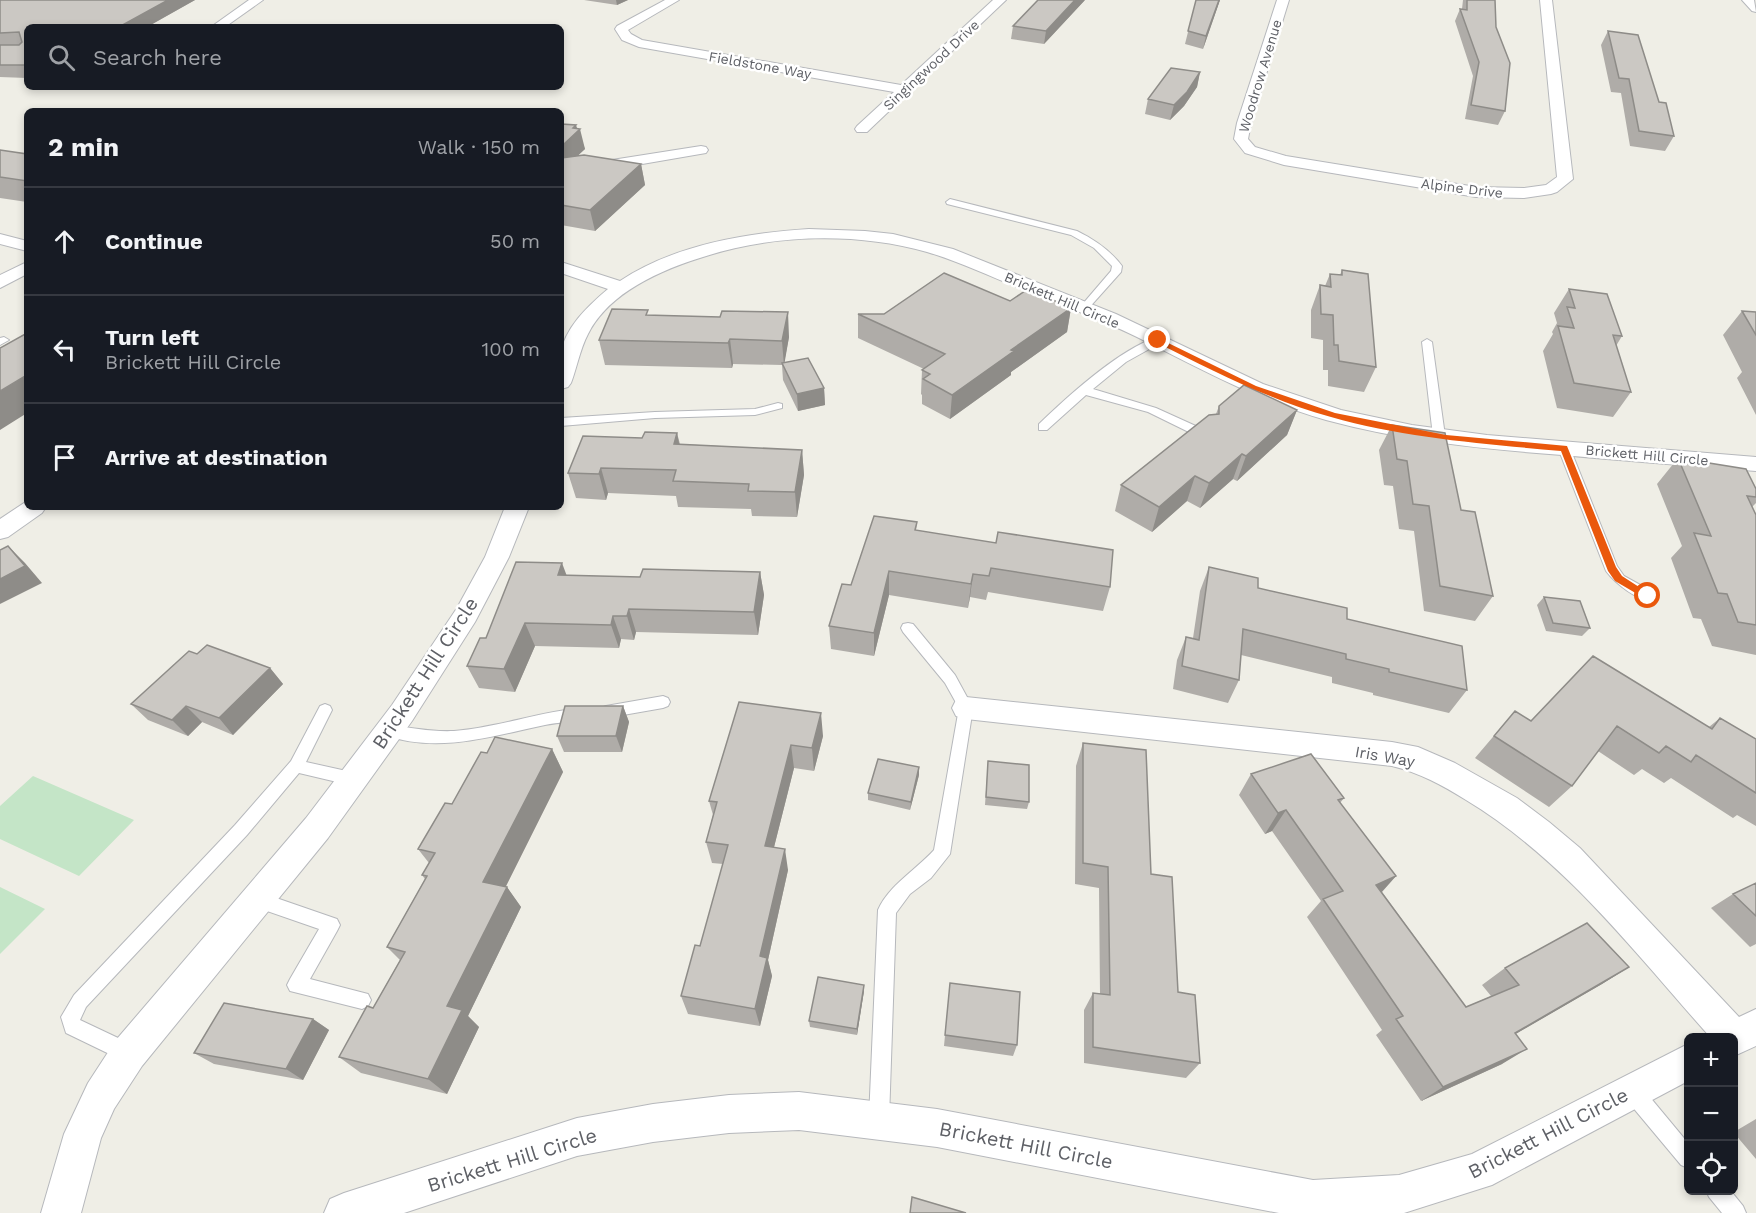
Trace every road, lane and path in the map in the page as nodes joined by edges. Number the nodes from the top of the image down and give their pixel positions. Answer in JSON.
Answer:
{"nodes":[{"id":1,"x":257,"y":0,"type":"edge"},
{"id":2,"x":673,"y":0,"type":"edge"},
{"id":3,"x":1000,"y":0,"type":"edge"},
{"id":4,"x":1283,"y":0,"type":"edge"},
{"id":5,"x":1546,"y":0,"type":"edge"},
{"id":6,"x":1748,"y":0,"type":"edge"},
{"id":7,"x":1756,"y":9,"type":"edge"},
{"id":8,"x":221,"y":24,"type":"edge"},
{"id":9,"x":904,"y":90,"type":"junction"},
{"id":10,"x":862,"y":129,"type":"dead end"},
{"id":11,"x":701,"y":150,"type":"dead end"},
{"id":12,"x":1250,"y":150,"type":"joint"},
{"id":13,"x":564,"y":173,"type":"edge"},
{"id":14,"x":950,"y":202,"type":"dead end"},
{"id":15,"x":0,"y":239,"type":"edge"},
{"id":16,"x":24,"y":245,"type":"edge"},
{"id":17,"x":564,"y":268,"type":"edge"},
{"id":18,"x":24,"y":269,"type":"edge"},
{"id":19,"x":0,"y":283,"type":"edge"},
{"id":20,"x":622,"y":288,"type":"junction"},
{"id":21,"x":1084,"y":308,"type":"junction"},
{"id":22,"x":1158,"y":340,"type":"junction"},
{"id":23,"x":1427,"y":342,"type":"dead end"},
{"id":24,"x":564,"y":374,"type":"edge"},
{"id":25,"x":1086,"y":391,"type":"junction"},
{"id":26,"x":778,"y":406,"type":"dead end"},
{"id":27,"x":564,"y":422,"type":"edge"},
{"id":28,"x":1043,"y":427,"type":"dead end"},
{"id":29,"x":1205,"y":435,"type":"edge"},
{"id":30,"x":1439,"y":436,"type":"junction"},
{"id":31,"x":1564,"y":448,"type":"junction"},
{"id":32,"x":1756,"y":464,"type":"edge"},
{"id":33,"x":30,"y":510,"type":"edge"},
{"id":34,"x":516,"y":510,"type":"edge"},
{"id":35,"x":0,"y":531,"type":"edge"},
{"id":36,"x":1648,"y":596,"type":"dead end"},
{"id":37,"x":908,"y":628,"type":"dead end"},
{"id":38,"x":663,"y":702,"type":"dead end"},
{"id":39,"x":966,"y":708,"type":"junction"},
{"id":40,"x":325,"y":710,"type":"dead end"},
{"id":41,"x":390,"y":731,"type":"junction"},
{"id":42,"x":296,"y":766,"type":"junction"},
{"id":43,"x":354,"y":779,"type":"junction"},
{"id":44,"x":256,"y":899,"type":"junction"},
{"id":45,"x":362,"y":1000,"type":"dead end"},
{"id":46,"x":1741,"y":1034,"type":"edge"},
{"id":47,"x":129,"y":1053,"type":"junction"},
{"id":48,"x":1684,"y":1065,"type":"edge"},
{"id":49,"x":1632,"y":1091,"type":"junction"},
{"id":50,"x":879,"y":1119,"type":"junction"},
{"id":51,"x":1684,"y":1152,"type":"edge"},
{"id":52,"x":1720,"y":1195,"type":"edge"},
{"id":53,"x":60,"y":1213,"type":"edge"},
{"id":54,"x":344,"y":1213,"type":"edge"},
{"id":55,"x":1736,"y":1213,"type":"edge"}],
"edges":[{"from":1,"to":8,"type":"street"},
{"from":2,"to":9,"type":"street","name":"Fieldstone Way"},
{"from":3,"to":9,"type":"street","name":"Singingwood Drive"},
{"from":4,"to":12,"type":"street","name":"Woodrow Avenue"},
{"from":5,"to":12,"type":"street","name":"Alpine Drive"},
{"from":6,"to":7,"type":"street"},
{"from":9,"to":10,"type":"street","name":"Singingwood Drive"},
{"from":11,"to":13,"type":"street"},
{"from":14,"to":21,"type":"lane"},
{"from":15,"to":16,"type":"street"},
{"from":17,"to":20,"type":"street"},
{"from":18,"to":19,"type":"street"},
{"from":20,"to":21,"type":"street","name":"Brickett Hill Circle"},
{"from":20,"to":24,"type":"street","name":"Brickett Hill Circle"},
{"from":21,"to":22,"type":"street","name":"Brickett Hill Circle"},
{"from":22,"to":25,"type":"lane"},
{"from":22,"to":30,"type":"street","name":"Brickett Hill Circle"},
{"from":23,"to":30,"type":"lane"},
{"from":25,"to":28,"type":"lane"},
{"from":25,"to":29,"type":"lane"},
{"from":26,"to":27,"type":"lane"},
{"from":30,"to":31,"type":"street","name":"Brickett Hill Circle"},
{"from":31,"to":32,"type":"street","name":"Brickett Hill Circle"},
{"from":31,"to":36,"type":"lane"},
{"from":33,"to":35,"type":"street"},
{"from":34,"to":41,"type":"street","name":"Brickett Hill Circle"},
{"from":37,"to":39,"type":"lane"},
{"from":38,"to":41,"type":"lane"},
{"from":39,"to":46,"type":"street","name":"Iris Way"},
{"from":39,"to":50,"type":"lane"},
{"from":40,"to":42,"type":"lane"},
{"from":41,"to":43,"type":"street","name":"Brickett Hill Circle"},
{"from":42,"to":43,"type":"lane"},
{"from":42,"to":47,"type":"lane"},
{"from":43,"to":44,"type":"street","name":"Brickett Hill Circle"},
{"from":44,"to":45,"type":"lane"},
{"from":44,"to":47,"type":"street","name":"Brickett Hill Circle"},
{"from":47,"to":53,"type":"street","name":"Brickett Hill Circle"},
{"from":48,"to":49,"type":"street","name":"Brickett Hill Circle"},
{"from":49,"to":50,"type":"street","name":"Brickett Hill Circle"},
{"from":49,"to":51,"type":"lane"},
{"from":50,"to":54,"type":"street","name":"Brickett Hill Circle"},
{"from":52,"to":55,"type":"lane"}]}
